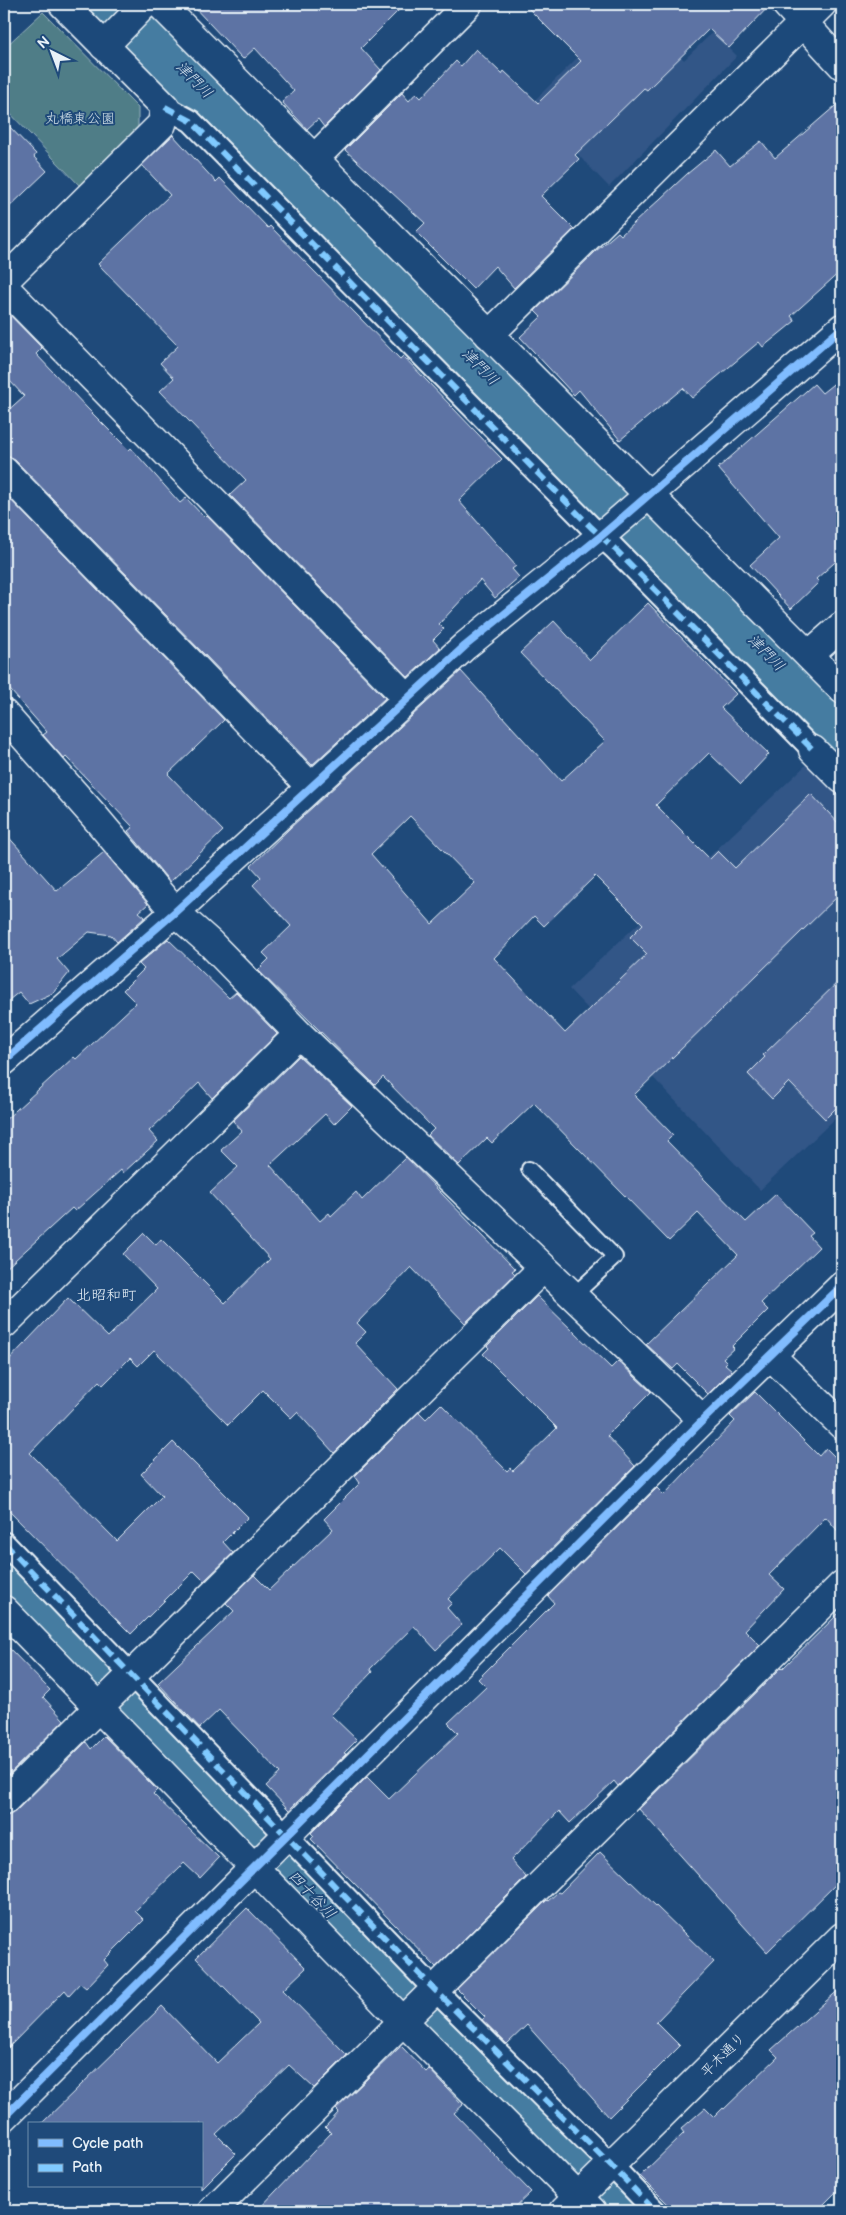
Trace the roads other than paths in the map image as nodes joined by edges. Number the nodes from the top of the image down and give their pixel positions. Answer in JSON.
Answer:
{"nodes":[{"id":1,"x":63,"y":4,"type":"edge"},
{"id":2,"x":145,"y":4,"type":"edge"},
{"id":3,"x":160,"y":4,"type":"edge"},
{"id":4,"x":468,"y":4,"type":"edge"},
{"id":5,"x":804,"y":10,"type":"edge"},
{"id":6,"x":110,"y":39,"type":"junction"},
{"id":7,"x":842,"y":65,"type":"edge"},
{"id":8,"x":165,"y":107,"type":"junction"},
{"id":9,"x":314,"y":159,"type":"junction"},
{"id":10,"x":4,"y":281,"type":"edge"},
{"id":11,"x":4,"y":287,"type":"edge"},
{"id":12,"x":842,"y":328,"type":"edge"},
{"id":13,"x":489,"y":336,"type":"junction"},
{"id":14,"x":4,"y":471,"type":"edge"},
{"id":15,"x":644,"y":498,"type":"junction"},
{"id":16,"x":604,"y":533,"type":"junction"},
{"id":17,"x":842,"y":626,"type":"edge"},
{"id":18,"x":808,"y":655,"type":"junction"},
{"id":19,"x":842,"y":689,"type":"edge"},
{"id":20,"x":407,"y":698,"type":"junction"},
{"id":21,"x":4,"y":714,"type":"edge"},
{"id":22,"x":813,"y":750,"type":"joint"},
{"id":23,"x":842,"y":779,"type":"edge"},
{"id":24,"x":310,"y":786,"type":"junction"},
{"id":25,"x":175,"y":912,"type":"junction"},
{"id":26,"x":298,"y":1034,"type":"junction"},
{"id":27,"x":4,"y":1061,"type":"edge"},
{"id":28,"x":529,"y":1169,"type":"dead end"},
{"id":29,"x":543,"y":1268,"type":"junction"},
{"id":30,"x":842,"y":1286,"type":"edge"},
{"id":31,"x":573,"y":1296,"type":"junction"},
{"id":32,"x":4,"y":1324,"type":"edge"},
{"id":33,"x":771,"y":1356,"type":"junction"},
{"id":34,"x":703,"y":1420,"type":"junction"},
{"id":35,"x":842,"y":1426,"type":"edge"},
{"id":36,"x":4,"y":1543,"type":"edge"},
{"id":37,"x":842,"y":1584,"type":"edge"},
{"id":38,"x":4,"y":1610,"type":"edge"},
{"id":39,"x":116,"y":1691,"type":"junction"},
{"id":40,"x":4,"y":1801,"type":"edge"},
{"id":41,"x":271,"y":1851,"type":"junction"},
{"id":42,"x":842,"y":1938,"type":"edge"},
{"id":43,"x":419,"y":2005,"type":"junction"},
{"id":44,"x":4,"y":2117,"type":"edge"},
{"id":45,"x":589,"y":2191,"type":"edge"},
{"id":46,"x":212,"y":2211,"type":"edge"},
{"id":47,"x":655,"y":2211,"type":"edge"}],
"edges":[{"from":1,"to":6,"type":"street"},
{"from":2,"to":6,"type":"street"},
{"from":3,"to":9,"type":"street"},
{"from":4,"to":9,"type":"street"},
{"from":5,"to":7,"type":"street"},
{"from":5,"to":13,"type":"street"},
{"from":6,"to":8,"type":"street"},
{"from":8,"to":10,"type":"street"},
{"from":8,"to":16,"type":"street"},
{"from":9,"to":13,"type":"street"},
{"from":11,"to":20,"type":"street"},
{"from":12,"to":15,"type":"street"},
{"from":13,"to":15,"type":"street"},
{"from":14,"to":24,"type":"street"},
{"from":15,"to":16,"type":"street"},
{"from":15,"to":18,"type":"street"},
{"from":16,"to":20,"type":"street"},
{"from":16,"to":22,"type":"street"},
{"from":17,"to":18,"type":"street"},
{"from":18,"to":19,"type":"street"},
{"from":20,"to":24,"type":"street"},
{"from":21,"to":25,"type":"street"},
{"from":22,"to":23,"type":"street"},
{"from":24,"to":25,"type":"street"},
{"from":25,"to":26,"type":"street"},
{"from":25,"to":27,"type":"street"},
{"from":26,"to":29,"type":"street"},
{"from":26,"to":32,"type":"street"},
{"from":28,"to":31,"type":"lane"},
{"from":29,"to":31,"type":"street"},
{"from":29,"to":39,"type":"street"},
{"from":30,"to":33,"type":"street"},
{"from":31,"to":34,"type":"street"},
{"from":33,"to":34,"type":"street"},
{"from":33,"to":35,"type":"street"},
{"from":34,"to":41,"type":"street"},
{"from":36,"to":39,"type":"street"},
{"from":37,"to":43,"type":"street"},
{"from":38,"to":39,"type":"street"},
{"from":39,"to":40,"type":"street"},
{"from":39,"to":41,"type":"street"},
{"from":39,"to":41,"type":"street"},
{"from":41,"to":43,"type":"street"},
{"from":41,"to":43,"type":"street"},
{"from":41,"to":44,"type":"street"},
{"from":42,"to":45,"type":"street","name":"平木通り"},
{"from":43,"to":45,"type":"street"},
{"from":43,"to":45,"type":"street"},
{"from":43,"to":46,"type":"street"},
{"from":45,"to":47,"type":"street"}]}
